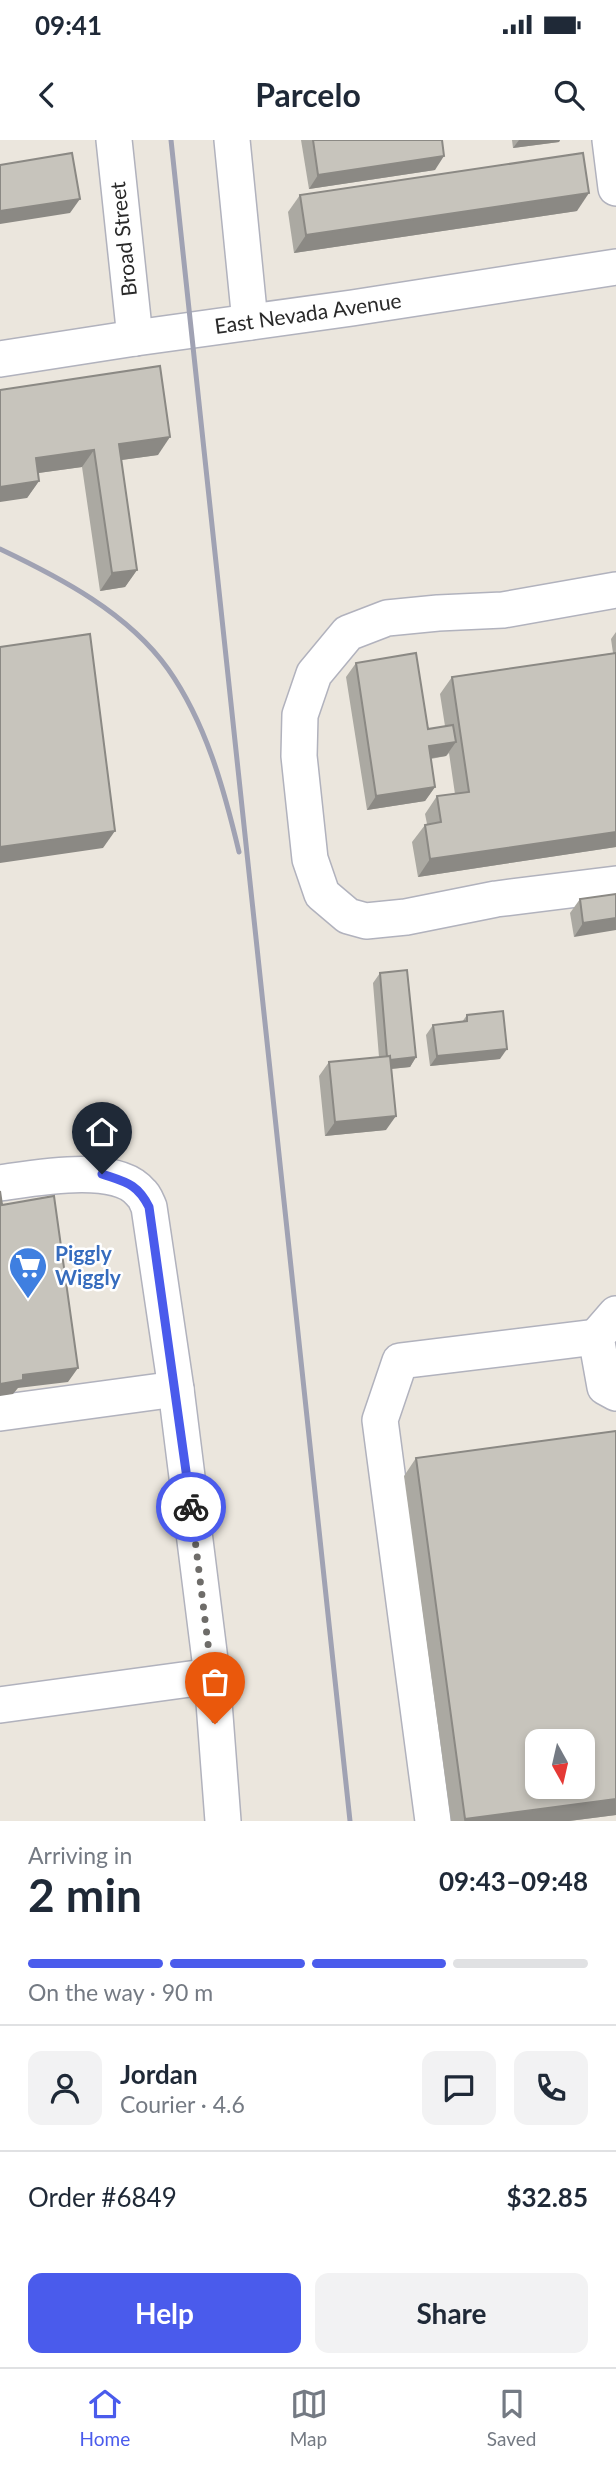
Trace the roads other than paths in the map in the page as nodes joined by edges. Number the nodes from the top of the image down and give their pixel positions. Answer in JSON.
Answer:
{"nodes":[{"id":1,"x":114,"y":140,"type":"edge"},
{"id":2,"x":232,"y":140,"type":"edge"},
{"id":3,"x":610,"y":140,"type":"edge"},
{"id":4,"x":616,"y":188,"type":"edge"},
{"id":5,"x":616,"y":267,"type":"edge"},
{"id":6,"x":250,"y":322,"type":"junction"},
{"id":7,"x":135,"y":338,"type":"junction"},
{"id":8,"x":0,"y":359,"type":"edge"},
{"id":9,"x":616,"y":590,"type":"edge"},
{"id":10,"x":616,"y":884,"type":"edge"},
{"id":11,"x":0,"y":1183,"type":"edge"},
{"id":12,"x":606,"y":1325,"type":"edge"},
{"id":13,"x":176,"y":1389,"type":"junction"},
{"id":14,"x":616,"y":1394,"type":"edge"},
{"id":15,"x":0,"y":1413,"type":"edge"},
{"id":16,"x":212,"y":1676,"type":"junction"},
{"id":17,"x":0,"y":1705,"type":"edge"},
{"id":18,"x":223,"y":1821,"type":"edge"},
{"id":19,"x":433,"y":1821,"type":"edge"}],
"edges":[{"from":1,"to":7,"type":"street","name":"Broad Street"},
{"from":2,"to":6,"type":"street"},
{"from":3,"to":4,"type":"street"},
{"from":5,"to":6,"type":"street","name":"East Nevada Avenue"},
{"from":6,"to":7,"type":"street","name":"East Nevada Avenue"},
{"from":7,"to":8,"type":"street","name":"East Nevada Avenue"},
{"from":9,"to":10,"type":"street"},
{"from":11,"to":13,"type":"street"},
{"from":12,"to":14,"type":"street"},
{"from":12,"to":19,"type":"street"},
{"from":13,"to":15,"type":"street"},
{"from":13,"to":16,"type":"street"},
{"from":16,"to":17,"type":"street"},
{"from":16,"to":18,"type":"street"}]}
